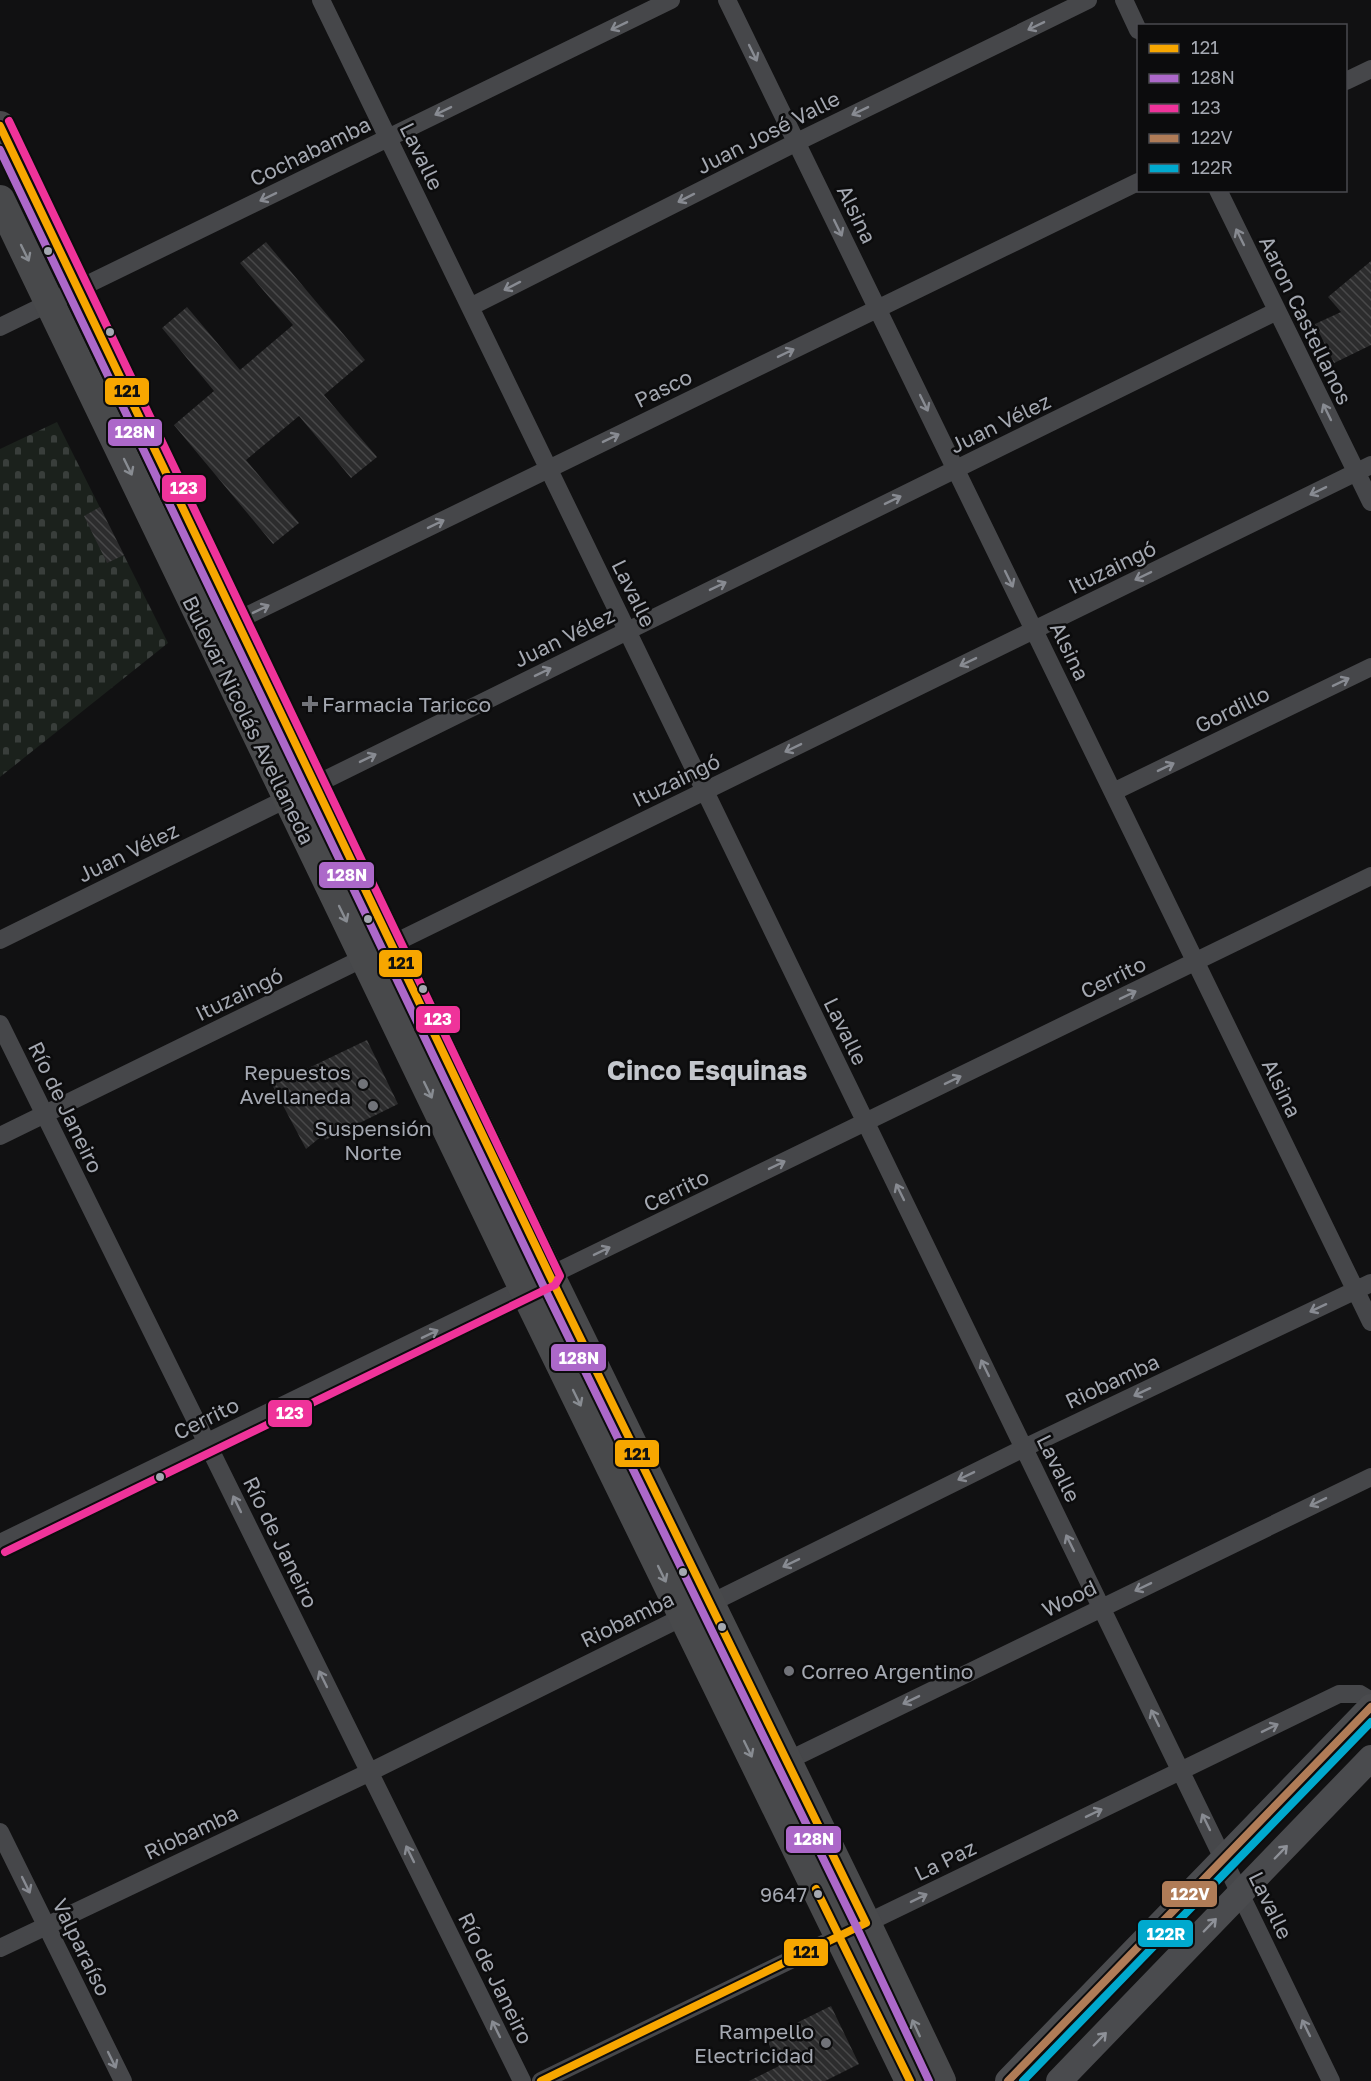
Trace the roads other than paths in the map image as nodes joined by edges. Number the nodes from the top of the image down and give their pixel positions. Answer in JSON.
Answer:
{"nodes":[{"id":1,"x":321,"y":0,"type":"edge"},
{"id":2,"x":671,"y":0,"type":"edge"},
{"id":3,"x":727,"y":0,"type":"edge"},
{"id":4,"x":1088,"y":0,"type":"edge"},
{"id":5,"x":1124,"y":0,"type":"edge"},
{"id":6,"x":1137,"y":28,"type":"edge"},
{"id":7,"x":1371,"y":69,"type":"edge"},
{"id":8,"x":1347,"y":81,"type":"edge"},
{"id":9,"x":0,"y":126,"type":"edge"},
{"id":10,"x":388,"y":138,"type":"junction"},
{"id":11,"x":797,"y":142,"type":"junction"},
{"id":12,"x":1137,"y":182,"type":"edge"},
{"id":13,"x":1219,"y":192,"type":"edge"},
{"id":14,"x":0,"y":200,"type":"edge"},
{"id":15,"x":78,"y":289,"type":"junction"},
{"id":16,"x":49,"y":303,"type":"junction"},
{"id":17,"x":470,"y":308,"type":"junction"},
{"id":18,"x":878,"y":308,"type":"junction"},
{"id":19,"x":1277,"y":311,"type":"junction"},
{"id":20,"x":0,"y":327,"type":"edge"},
{"id":21,"x":549,"y":469,"type":"junction"},
{"id":22,"x":956,"y":469,"type":"junction"},
{"id":23,"x":1364,"y":469,"type":"edge"},
{"id":24,"x":1371,"y":502,"type":"edge"},
{"id":25,"x":237,"y":620,"type":"junction"},
{"id":26,"x":1034,"y":630,"type":"junction"},
{"id":27,"x":627,"y":631,"type":"junction"},
{"id":28,"x":208,"y":635,"type":"junction"},
{"id":29,"x":1371,"y":667,"type":"edge"},
{"id":30,"x":316,"y":784,"type":"junction"},
{"id":31,"x":705,"y":791,"type":"junction"},
{"id":32,"x":1113,"y":792,"type":"junction"},
{"id":33,"x":287,"y":798,"type":"junction"},
{"id":34,"x":1371,"y":876,"type":"edge"},
{"id":35,"x":0,"y":940,"type":"edge"},
{"id":36,"x":392,"y":944,"type":"junction"},
{"id":37,"x":364,"y":958,"type":"junction"},
{"id":38,"x":1196,"y":962,"type":"junction"},
{"id":39,"x":0,"y":1024,"type":"edge"},
{"id":40,"x":45,"y":1114,"type":"junction"},
{"id":41,"x":866,"y":1122,"type":"junction"},
{"id":42,"x":0,"y":1136,"type":"edge"},
{"id":43,"x":537,"y":1283,"type":"junction"},
{"id":44,"x":1363,"y":1287,"type":"edge"},
{"id":45,"x":1371,"y":1323,"type":"edge"},
{"id":46,"x":207,"y":1443,"type":"junction"},
{"id":47,"x":1024,"y":1448,"type":"junction"},
{"id":48,"x":1371,"y":1477,"type":"edge"},
{"id":49,"x":0,"y":1543,"type":"edge"},
{"id":50,"x":710,"y":1604,"type":"junction"},
{"id":51,"x":1101,"y":1607,"type":"junction"},
{"id":52,"x":683,"y":1616,"type":"junction"},
{"id":53,"x":1371,"y":1701,"type":"edge"},
{"id":54,"x":1371,"y":1707,"type":"edge"},
{"id":55,"x":1371,"y":1758,"type":"edge"},
{"id":56,"x":787,"y":1761,"type":"junction"},
{"id":57,"x":1181,"y":1771,"type":"junction"},
{"id":58,"x":370,"y":1772,"type":"junction"},
{"id":59,"x":0,"y":1832,"type":"edge"},
{"id":60,"x":1224,"y":1859,"type":"junction"},
{"id":61,"x":1240,"y":1894,"type":"junction"},
{"id":62,"x":866,"y":1923,"type":"junction"},
{"id":63,"x":46,"y":1926,"type":"junction"},
{"id":64,"x":839,"y":1936,"type":"junction"},
{"id":65,"x":0,"y":1948,"type":"edge"},
{"id":66,"x":123,"y":2081,"type":"edge"},
{"id":67,"x":522,"y":2081,"type":"edge"},
{"id":68,"x":541,"y":2081,"type":"edge"},
{"id":69,"x":910,"y":2081,"type":"edge"},
{"id":70,"x":941,"y":2081,"type":"edge"},
{"id":71,"x":1008,"y":2081,"type":"edge"},
{"id":72,"x":1059,"y":2081,"type":"edge"},
{"id":73,"x":1331,"y":2081,"type":"edge"}],
"edges":[{"from":1,"to":10,"type":"street","name":"Lavalle"},
{"from":2,"to":10,"type":"street","name":"Cochabamba","one_way":true},
{"from":3,"to":11,"type":"street","name":"Alsina","one_way":true},
{"from":4,"to":11,"type":"street","name":"Juan José Valle","one_way":true},
{"from":5,"to":6,"type":"street"},
{"from":7,"to":8,"type":"street"},
{"from":9,"to":15,"type":"main road","name":"Bulevar Nicolás Avellaneda"},
{"from":10,"to":15,"type":"street","name":"Cochabamba","one_way":true},
{"from":10,"to":17,"type":"street","name":"Lavalle"},
{"from":11,"to":17,"type":"street","name":"Juan José Valle","one_way":true},
{"from":11,"to":18,"type":"street","name":"Alsina","one_way":true},
{"from":12,"to":18,"type":"street","name":"Pasco"},
{"from":19,"to":13,"type":"street","name":"Aaron Castellanos","one_way":true},
{"from":14,"to":16,"type":"main road","name":"Bulevar Nicolás Avellaneda","one_way":true},
{"from":15,"to":16,"type":"street","name":"Cochabamba"},
{"from":15,"to":25,"type":"main road","name":"Bulevar Nicolás Avellaneda"},
{"from":16,"to":20,"type":"street","name":"Cochabamba"},
{"from":16,"to":28,"type":"main road","name":"Bulevar Nicolás Avellaneda","one_way":true},
{"from":17,"to":21,"type":"street","name":"Lavalle"},
{"from":21,"to":18,"type":"street","name":"Pasco","one_way":true},
{"from":18,"to":22,"type":"street","name":"Alsina","one_way":true},
{"from":19,"to":22,"type":"street","name":"Juan Vélez"},
{"from":23,"to":19,"type":"street","name":"Aaron Castellanos","one_way":true},
{"from":25,"to":21,"type":"street","name":"Pasco","one_way":true},
{"from":21,"to":27,"type":"street","name":"Lavalle"},
{"from":22,"to":26,"type":"street","name":"Alsina","one_way":true},
{"from":27,"to":22,"type":"street","name":"Juan Vélez","one_way":true},
{"from":23,"to":24,"type":"street","name":"Aaron Castellanos"},
{"from":23,"to":26,"type":"street","name":"Ituzaingó","one_way":true},
{"from":25,"to":28,"type":"street","name":"Pasco"},
{"from":25,"to":30,"type":"main road","name":"Bulevar Nicolás Avellaneda"},
{"from":26,"to":31,"type":"street","name":"Ituzaingó","one_way":true},
{"from":26,"to":32,"type":"street","name":"Alsina"},
{"from":30,"to":27,"type":"street","name":"Juan Vélez","one_way":true},
{"from":27,"to":31,"type":"street","name":"Lavalle"},
{"from":28,"to":33,"type":"main road","name":"Bulevar Nicolás Avellaneda"},
{"from":32,"to":29,"type":"street","name":"Gordillo","one_way":true},
{"from":30,"to":33,"type":"street","name":"Juan Vélez"},
{"from":30,"to":36,"type":"main road","name":"Bulevar Nicolás Avellaneda"},
{"from":31,"to":36,"type":"street","name":"Ituzaingó"},
{"from":31,"to":41,"type":"street","name":"Lavalle"},
{"from":32,"to":38,"type":"street","name":"Alsina"},
{"from":33,"to":35,"type":"street","name":"Juan Vélez"},
{"from":33,"to":37,"type":"main road","name":"Bulevar Nicolás Avellaneda","one_way":true},
{"from":34,"to":38,"type":"street","name":"Cerrito"},
{"from":36,"to":37,"type":"street","name":"Ituzaingó"},
{"from":36,"to":43,"type":"main road","name":"Bulevar Nicolás Avellaneda"},
{"from":37,"to":40,"type":"street","name":"Ituzaingó"},
{"from":37,"to":43,"type":"main road","name":"Bulevar Nicolás Avellaneda","one_way":true},
{"from":41,"to":38,"type":"street","name":"Cerrito","one_way":true},
{"from":38,"to":44,"type":"street","name":"Alsina"},
{"from":39,"to":40,"type":"street","name":"Río de Janeiro"},
{"from":40,"to":42,"type":"street","name":"Ituzaingó"},
{"from":40,"to":46,"type":"street","name":"Río de Janeiro"},
{"from":43,"to":41,"type":"street","name":"Cerrito","one_way":true},
{"from":47,"to":41,"type":"street","name":"Lavalle","one_way":true},
{"from":46,"to":43,"type":"street","name":"Cerrito","one_way":true},
{"from":43,"to":50,"type":"main road","name":"Bulevar Nicolás Avellaneda"},
{"from":43,"to":52,"type":"main road","name":"Bulevar Nicolás Avellaneda","one_way":true},
{"from":44,"to":45,"type":"street","name":"Alsina"},
{"from":44,"to":47,"type":"street","name":"Riobamba","one_way":true},
{"from":46,"to":49,"type":"street","name":"Cerrito"},
{"from":58,"to":46,"type":"street","name":"Río de Janeiro","one_way":true},
{"from":47,"to":50,"type":"street","name":"Riobamba","one_way":true},
{"from":51,"to":47,"type":"street","name":"Lavalle","one_way":true},
{"from":48,"to":51,"type":"street","name":"Wood","one_way":true},
{"from":50,"to":52,"type":"street","name":"Riobamba"},
{"from":50,"to":56,"type":"main road","name":"Bulevar Nicolás Avellaneda"},
{"from":51,"to":56,"type":"street","name":"Wood","one_way":true},
{"from":57,"to":51,"type":"street","name":"Lavalle","one_way":true},
{"from":52,"to":58,"type":"street","name":"Riobamba"},
{"from":52,"to":64,"type":"main road","name":"Bulevar Nicolás Avellaneda","one_way":true},
{"from":57,"to":53,"type":"street","name":"La Paz","one_way":true},
{"from":54,"to":60,"type":"main road"},
{"from":61,"to":55,"type":"main road","one_way":true},
{"from":56,"to":62,"type":"main road","name":"Bulevar Nicolás Avellaneda"},
{"from":60,"to":57,"type":"street","name":"Lavalle","one_way":true},
{"from":62,"to":57,"type":"street","name":"La Paz","one_way":true},
{"from":58,"to":63,"type":"street","name":"Riobamba"},
{"from":67,"to":58,"type":"street","name":"Río de Janeiro","one_way":true},
{"from":59,"to":63,"type":"street","name":"Valparaíso","one_way":true},
{"from":60,"to":61,"type":"street","name":"Lavalle"},
{"from":60,"to":71,"type":"main road"},
{"from":72,"to":61,"type":"main road","one_way":true},
{"from":73,"to":61,"type":"street","name":"Lavalle","one_way":true},
{"from":62,"to":64,"type":"street","name":"La Paz"},
{"from":70,"to":62,"type":"main road","name":"Bulevar Nicolás Avellaneda","one_way":true},
{"from":63,"to":65,"type":"street","name":"Riobamba"},
{"from":63,"to":66,"type":"street","name":"Valparaíso","one_way":true},
{"from":64,"to":68,"type":"street","name":"La Paz"},
{"from":64,"to":69,"type":"main road","name":"Bulevar Nicolás Avellaneda"}]}
